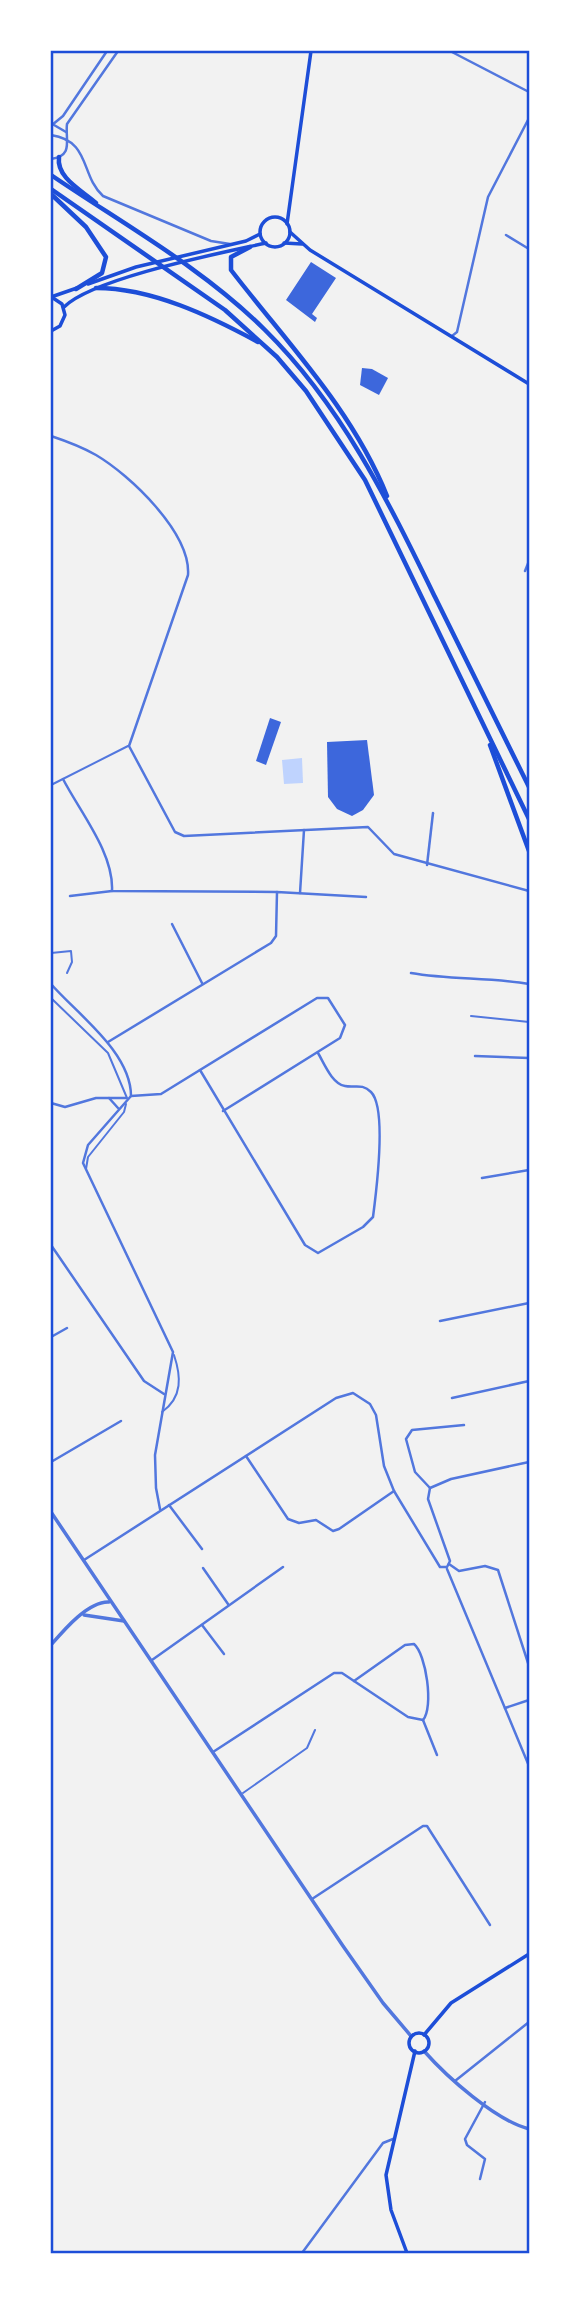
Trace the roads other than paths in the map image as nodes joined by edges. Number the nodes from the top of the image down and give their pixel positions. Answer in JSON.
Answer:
{"nodes":[{"id":1,"x":107,"y":51,"type":"edge"},
{"id":2,"x":118,"y":51,"type":"edge"},
{"id":3,"x":311,"y":51,"type":"edge"},
{"id":4,"x":450,"y":51,"type":"edge"},
{"id":5,"x":456,"y":52,"type":"edge"},
{"id":6,"x":529,"y":92,"type":"edge"},
{"id":7,"x":529,"y":118,"type":"edge"},
{"id":8,"x":51,"y":125,"type":"edge"},
{"id":9,"x":66,"y":132,"type":"junction"},
{"id":10,"x":51,"y":135,"type":"edge"},
{"id":11,"x":69,"y":142,"type":"junction"},
{"id":12,"x":59,"y":157,"type":"junction"},
{"id":13,"x":51,"y":159,"type":"edge"},
{"id":14,"x":51,"y":175,"type":"edge"},
{"id":15,"x":51,"y":192,"type":"edge"},
{"id":16,"x":287,"y":206,"type":"junction"},
{"id":17,"x":277,"y":217,"type":"junction"},
{"id":18,"x":119,"y":221,"type":"junction"},
{"id":19,"x":287,"y":223,"type":"junction"},
{"id":20,"x":289,"y":232,"type":"junction"},
{"id":21,"x":260,"y":234,"type":"junction"},
{"id":22,"x":506,"y":235,"type":"dead end"},
{"id":23,"x":266,"y":243,"type":"junction"},
{"id":24,"x":284,"y":243,"type":"junction"},
{"id":25,"x":302,"y":244,"type":"junction"},
{"id":26,"x":233,"y":245,"type":"junction"},
{"id":27,"x":250,"y":247,"type":"junction"},
{"id":28,"x":529,"y":249,"type":"edge"},
{"id":29,"x":96,"y":288,"type":"junction"},
{"id":30,"x":76,"y":289,"type":"junction"},
{"id":31,"x":51,"y":297,"type":"edge"},
{"id":32,"x":64,"y":307,"type":"junction"},
{"id":33,"x":51,"y":331,"type":"edge"},
{"id":34,"x":452,"y":337,"type":"junction"},
{"id":35,"x":265,"y":346,"type":"junction"},
{"id":36,"x":529,"y":384,"type":"edge"},
{"id":37,"x":51,"y":436,"type":"edge"},
{"id":38,"x":396,"y":516,"type":"junction"},
{"id":39,"x":529,"y":561,"type":"edge"},
{"id":40,"x":525,"y":570,"type":"dead end"},
{"id":41,"x":477,"y":712,"type":"junction"},
{"id":42,"x":129,"y":746,"type":"junction"},
{"id":43,"x":521,"y":769,"type":"junction"},
{"id":44,"x":63,"y":779,"type":"junction"},
{"id":45,"x":529,"y":779,"type":"edge"},
{"id":46,"x":51,"y":785,"type":"edge"},
{"id":47,"x":529,"y":787,"type":"edge"},
{"id":48,"x":433,"y":813,"type":"dead end"},
{"id":49,"x":529,"y":819,"type":"edge"},
{"id":50,"x":304,"y":830,"type":"junction"},
{"id":51,"x":529,"y":851,"type":"edge"},
{"id":52,"x":426,"y":864,"type":"junction"},
{"id":53,"x":112,"y":891,"type":"junction"},
{"id":54,"x":529,"y":891,"type":"edge"},
{"id":55,"x":277,"y":892,"type":"junction"},
{"id":56,"x":300,"y":893,"type":"junction"},
{"id":57,"x":70,"y":896,"type":"dead end"},
{"id":58,"x":366,"y":897,"type":"dead end"},
{"id":59,"x":172,"y":924,"type":"dead end"},
{"id":60,"x":51,"y":953,"type":"edge"},
{"id":61,"x":66,"y":973,"type":"dead end"},
{"id":62,"x":411,"y":973,"type":"dead end"},
{"id":63,"x":202,"y":983,"type":"junction"},
{"id":64,"x":51,"y":984,"type":"edge"},
{"id":65,"x":529,"y":984,"type":"edge"},
{"id":66,"x":51,"y":998,"type":"edge"},
{"id":67,"x":471,"y":1016,"type":"dead end"},
{"id":68,"x":529,"y":1022,"type":"edge"},
{"id":69,"x":108,"y":1042,"type":"junction"},
{"id":70,"x":318,"y":1053,"type":"junction"},
{"id":71,"x":475,"y":1056,"type":"dead end"},
{"id":72,"x":529,"y":1058,"type":"edge"},
{"id":73,"x":200,"y":1070,"type":"junction"},
{"id":74,"x":129,"y":1097,"type":"junction"},
{"id":75,"x":109,"y":1098,"type":"junction"},
{"id":76,"x":51,"y":1103,"type":"edge"},
{"id":77,"x":118,"y":1108,"type":"junction"},
{"id":78,"x":223,"y":1111,"type":"junction"},
{"id":79,"x":86,"y":1170,"type":"junction"},
{"id":80,"x":529,"y":1170,"type":"edge"},
{"id":81,"x":482,"y":1178,"type":"dead end"},
{"id":82,"x":51,"y":1245,"type":"edge"},
{"id":83,"x":529,"y":1303,"type":"edge"},
{"id":84,"x":440,"y":1321,"type":"dead end"},
{"id":85,"x":67,"y":1328,"type":"dead end"},
{"id":86,"x":51,"y":1337,"type":"edge"},
{"id":87,"x":173,"y":1352,"type":"junction"},
{"id":88,"x":529,"y":1381,"type":"edge"},
{"id":89,"x":165,"y":1395,"type":"junction"},
{"id":90,"x":452,"y":1398,"type":"dead end"},
{"id":91,"x":162,"y":1412,"type":"junction"},
{"id":92,"x":121,"y":1420,"type":"dead end"},
{"id":93,"x":464,"y":1425,"type":"dead end"},
{"id":94,"x":246,"y":1456,"type":"junction"},
{"id":95,"x":51,"y":1462,"type":"edge"},
{"id":96,"x":529,"y":1462,"type":"edge"},
{"id":97,"x":430,"y":1488,"type":"junction"},
{"id":98,"x":394,"y":1491,"type":"junction"},
{"id":99,"x":169,"y":1504,"type":"junction"},
{"id":100,"x":160,"y":1509,"type":"junction"},
{"id":101,"x":51,"y":1511,"type":"edge"},
{"id":102,"x":202,"y":1549,"type":"dead end"},
{"id":103,"x":84,"y":1560,"type":"junction"},
{"id":104,"x":448,"y":1566,"type":"junction"},
{"id":105,"x":283,"y":1567,"type":"dead end"},
{"id":106,"x":203,"y":1568,"type":"dead end"},
{"id":107,"x":102,"y":1590,"type":"junction"},
{"id":108,"x":110,"y":1602,"type":"junction"},
{"id":109,"x":99,"y":1604,"type":"junction"},
{"id":110,"x":228,"y":1604,"type":"junction"},
{"id":111,"x":115,"y":1610,"type":"junction"},
{"id":112,"x":81,"y":1616,"type":"junction"},
{"id":113,"x":98,"y":1616,"type":"junction"},
{"id":114,"x":109,"y":1619,"type":"junction"},
{"id":115,"x":126,"y":1622,"type":"junction"},
{"id":116,"x":202,"y":1625,"type":"junction"},
{"id":117,"x":51,"y":1646,"type":"edge"},
{"id":118,"x":224,"y":1654,"type":"dead end"},
{"id":119,"x":152,"y":1660,"type":"junction"},
{"id":120,"x":529,"y":1666,"type":"edge"},
{"id":121,"x":354,"y":1681,"type":"junction"},
{"id":122,"x":529,"y":1700,"type":"edge"},
{"id":123,"x":505,"y":1708,"type":"junction"},
{"id":124,"x":423,"y":1720,"type":"junction"},
{"id":125,"x":315,"y":1730,"type":"dead end"},
{"id":126,"x":213,"y":1752,"type":"junction"},
{"id":127,"x":437,"y":1755,"type":"dead end"},
{"id":128,"x":529,"y":1765,"type":"edge"},
{"id":129,"x":242,"y":1794,"type":"junction"},
{"id":130,"x":312,"y":1899,"type":"junction"},
{"id":131,"x":490,"y":1926,"type":"dead end"},
{"id":132,"x":529,"y":1954,"type":"edge"},
{"id":133,"x":529,"y":2022,"type":"edge"},
{"id":134,"x":424,"y":2035,"type":"junction"},
{"id":135,"x":411,"y":2036,"type":"junction"},
{"id":136,"x":424,"y":2051,"type":"junction"},
{"id":137,"x":415,"y":2052,"type":"junction"},
{"id":138,"x":455,"y":2081,"type":"junction"},
{"id":139,"x":485,"y":2102,"type":"junction"},
{"id":140,"x":529,"y":2129,"type":"edge"},
{"id":141,"x":393,"y":2139,"type":"junction"},
{"id":142,"x":480,"y":2179,"type":"dead end"},
{"id":143,"x":302,"y":2253,"type":"edge"},
{"id":144,"x":407,"y":2253,"type":"edge"}],
"edges":[{"from":1,"to":8,"type":"street"},
{"from":2,"to":9,"type":"street"},
{"from":3,"to":16,"type":"main road"},
{"from":4,"to":5,"type":"street"},
{"from":5,"to":6,"type":"street"},
{"from":7,"to":34,"type":"street"},
{"from":8,"to":9,"type":"street"},
{"from":9,"to":11,"type":"street"},
{"from":10,"to":11,"type":"street"},
{"from":11,"to":12,"type":"street"},
{"from":11,"to":26,"type":"street"},
{"from":12,"to":13,"type":"street"},
{"from":12,"to":18,"type":"highway"},
{"from":14,"to":18,"type":"highway"},
{"from":15,"to":30,"type":"highway"},
{"from":15,"to":35,"type":"highway"},
{"from":16,"to":17,"type":"main road"},
{"from":16,"to":19,"type":"main road"},
{"from":17,"to":19,"type":"main road"},
{"from":17,"to":21,"type":"main road"},
{"from":18,"to":38,"type":"highway"},
{"from":19,"to":20,"type":"main road"},
{"from":20,"to":24,"type":"main road"},
{"from":20,"to":25,"type":"main road"},
{"from":21,"to":23,"type":"main road"},
{"from":21,"to":26,"type":"main road"},
{"from":22,"to":28,"type":"street"},
{"from":23,"to":24,"type":"main road"},
{"from":23,"to":27,"type":"main road"},
{"from":24,"to":25,"type":"main road"},
{"from":25,"to":34,"type":"main road"},
{"from":26,"to":30,"type":"main road"},
{"from":27,"to":29,"type":"main road"},
{"from":27,"to":38,"type":"highway"},
{"from":29,"to":32,"type":"main road"},
{"from":29,"to":35,"type":"highway"},
{"from":30,"to":31,"type":"main road"},
{"from":31,"to":32,"type":"main road"},
{"from":32,"to":33,"type":"main road"},
{"from":34,"to":36,"type":"main road"},
{"from":35,"to":41,"type":"highway"},
{"from":37,"to":42,"type":"street"},
{"from":38,"to":43,"type":"highway"},
{"from":39,"to":40,"type":"street"},
{"from":41,"to":49,"type":"highway"},
{"from":41,"to":51,"type":"highway"},
{"from":42,"to":44,"type":"lane"},
{"from":42,"to":50,"type":"street"},
{"from":43,"to":45,"type":"highway"},
{"from":43,"to":47,"type":"highway"},
{"from":44,"to":46,"type":"lane"},
{"from":44,"to":53,"type":"street"},
{"from":48,"to":52,"type":"street"},
{"from":50,"to":52,"type":"street"},
{"from":50,"to":56,"type":"street"},
{"from":52,"to":54,"type":"street"},
{"from":53,"to":55,"type":"street"},
{"from":53,"to":57,"type":"street"},
{"from":55,"to":56,"type":"street"},
{"from":55,"to":63,"type":"street"},
{"from":56,"to":58,"type":"street"},
{"from":59,"to":63,"type":"street"},
{"from":60,"to":61,"type":"lane"},
{"from":62,"to":65,"type":"street"},
{"from":63,"to":69,"type":"street"},
{"from":64,"to":69,"type":"street"},
{"from":66,"to":74,"type":"lane"},
{"from":67,"to":68,"type":"lane"},
{"from":69,"to":74,"type":"street"},
{"from":70,"to":73,"type":"street"},
{"from":70,"to":78,"type":"street"},
{"from":70,"to":78,"type":"street"},
{"from":71,"to":72,"type":"street"},
{"from":73,"to":74,"type":"street"},
{"from":73,"to":78,"type":"street"},
{"from":74,"to":75,"type":"street"},
{"from":74,"to":77,"type":"street"},
{"from":74,"to":79,"type":"lane"},
{"from":75,"to":76,"type":"street"},
{"from":75,"to":77,"type":"street"},
{"from":77,"to":79,"type":"street"},
{"from":79,"to":87,"type":"street"},
{"from":80,"to":81,"type":"street"},
{"from":82,"to":89,"type":"street"},
{"from":83,"to":84,"type":"street"},
{"from":85,"to":86,"type":"street"},
{"from":87,"to":89,"type":"street"},
{"from":87,"to":91,"type":"lane"},
{"from":88,"to":90,"type":"street"},
{"from":89,"to":91,"type":"street"},
{"from":91,"to":100,"type":"street"},
{"from":92,"to":95,"type":"street"},
{"from":93,"to":97,"type":"street"},
{"from":94,"to":98,"type":"street"},
{"from":94,"to":98,"type":"street"},
{"from":94,"to":99,"type":"street"},
{"from":96,"to":97,"type":"street"},
{"from":97,"to":104,"type":"street"},
{"from":98,"to":104,"type":"street"},
{"from":99,"to":100,"type":"street"},
{"from":99,"to":102,"type":"street"},
{"from":100,"to":103,"type":"street"},
{"from":101,"to":103,"type":"street"},
{"from":103,"to":107,"type":"street"},
{"from":104,"to":120,"type":"street"},
{"from":104,"to":123,"type":"street"},
{"from":105,"to":110,"type":"street"},
{"from":106,"to":110,"type":"street"},
{"from":107,"to":108,"type":"street"},
{"from":107,"to":109,"type":"street"},
{"from":108,"to":109,"type":"street"},
{"from":108,"to":111,"type":"street"},
{"from":109,"to":112,"type":"street"},
{"from":109,"to":113,"type":"street"},
{"from":110,"to":116,"type":"street"},
{"from":111,"to":114,"type":"street"},
{"from":111,"to":115,"type":"street"},
{"from":112,"to":113,"type":"street"},
{"from":112,"to":117,"type":"street"},
{"from":113,"to":114,"type":"street"},
{"from":114,"to":115,"type":"street"},
{"from":115,"to":119,"type":"street"},
{"from":116,"to":118,"type":"street"},
{"from":116,"to":119,"type":"street"},
{"from":119,"to":126,"type":"street"},
{"from":121,"to":124,"type":"street"},
{"from":121,"to":124,"type":"street"},
{"from":121,"to":126,"type":"street"},
{"from":122,"to":123,"type":"street"},
{"from":123,"to":128,"type":"street"},
{"from":124,"to":127,"type":"street"},
{"from":125,"to":129,"type":"lane"},
{"from":126,"to":129,"type":"street"},
{"from":129,"to":130,"type":"street"},
{"from":130,"to":131,"type":"street"},
{"from":130,"to":135,"type":"street"},
{"from":132,"to":134,"type":"main road"},
{"from":133,"to":138,"type":"street"},
{"from":134,"to":135,"type":"main road"},
{"from":134,"to":136,"type":"main road"},
{"from":135,"to":137,"type":"main road"},
{"from":136,"to":137,"type":"main road"},
{"from":136,"to":138,"type":"street"},
{"from":137,"to":141,"type":"main road"},
{"from":138,"to":139,"type":"street"},
{"from":139,"to":140,"type":"street"},
{"from":139,"to":142,"type":"street"},
{"from":141,"to":143,"type":"street"},
{"from":141,"to":144,"type":"main road"}]}
